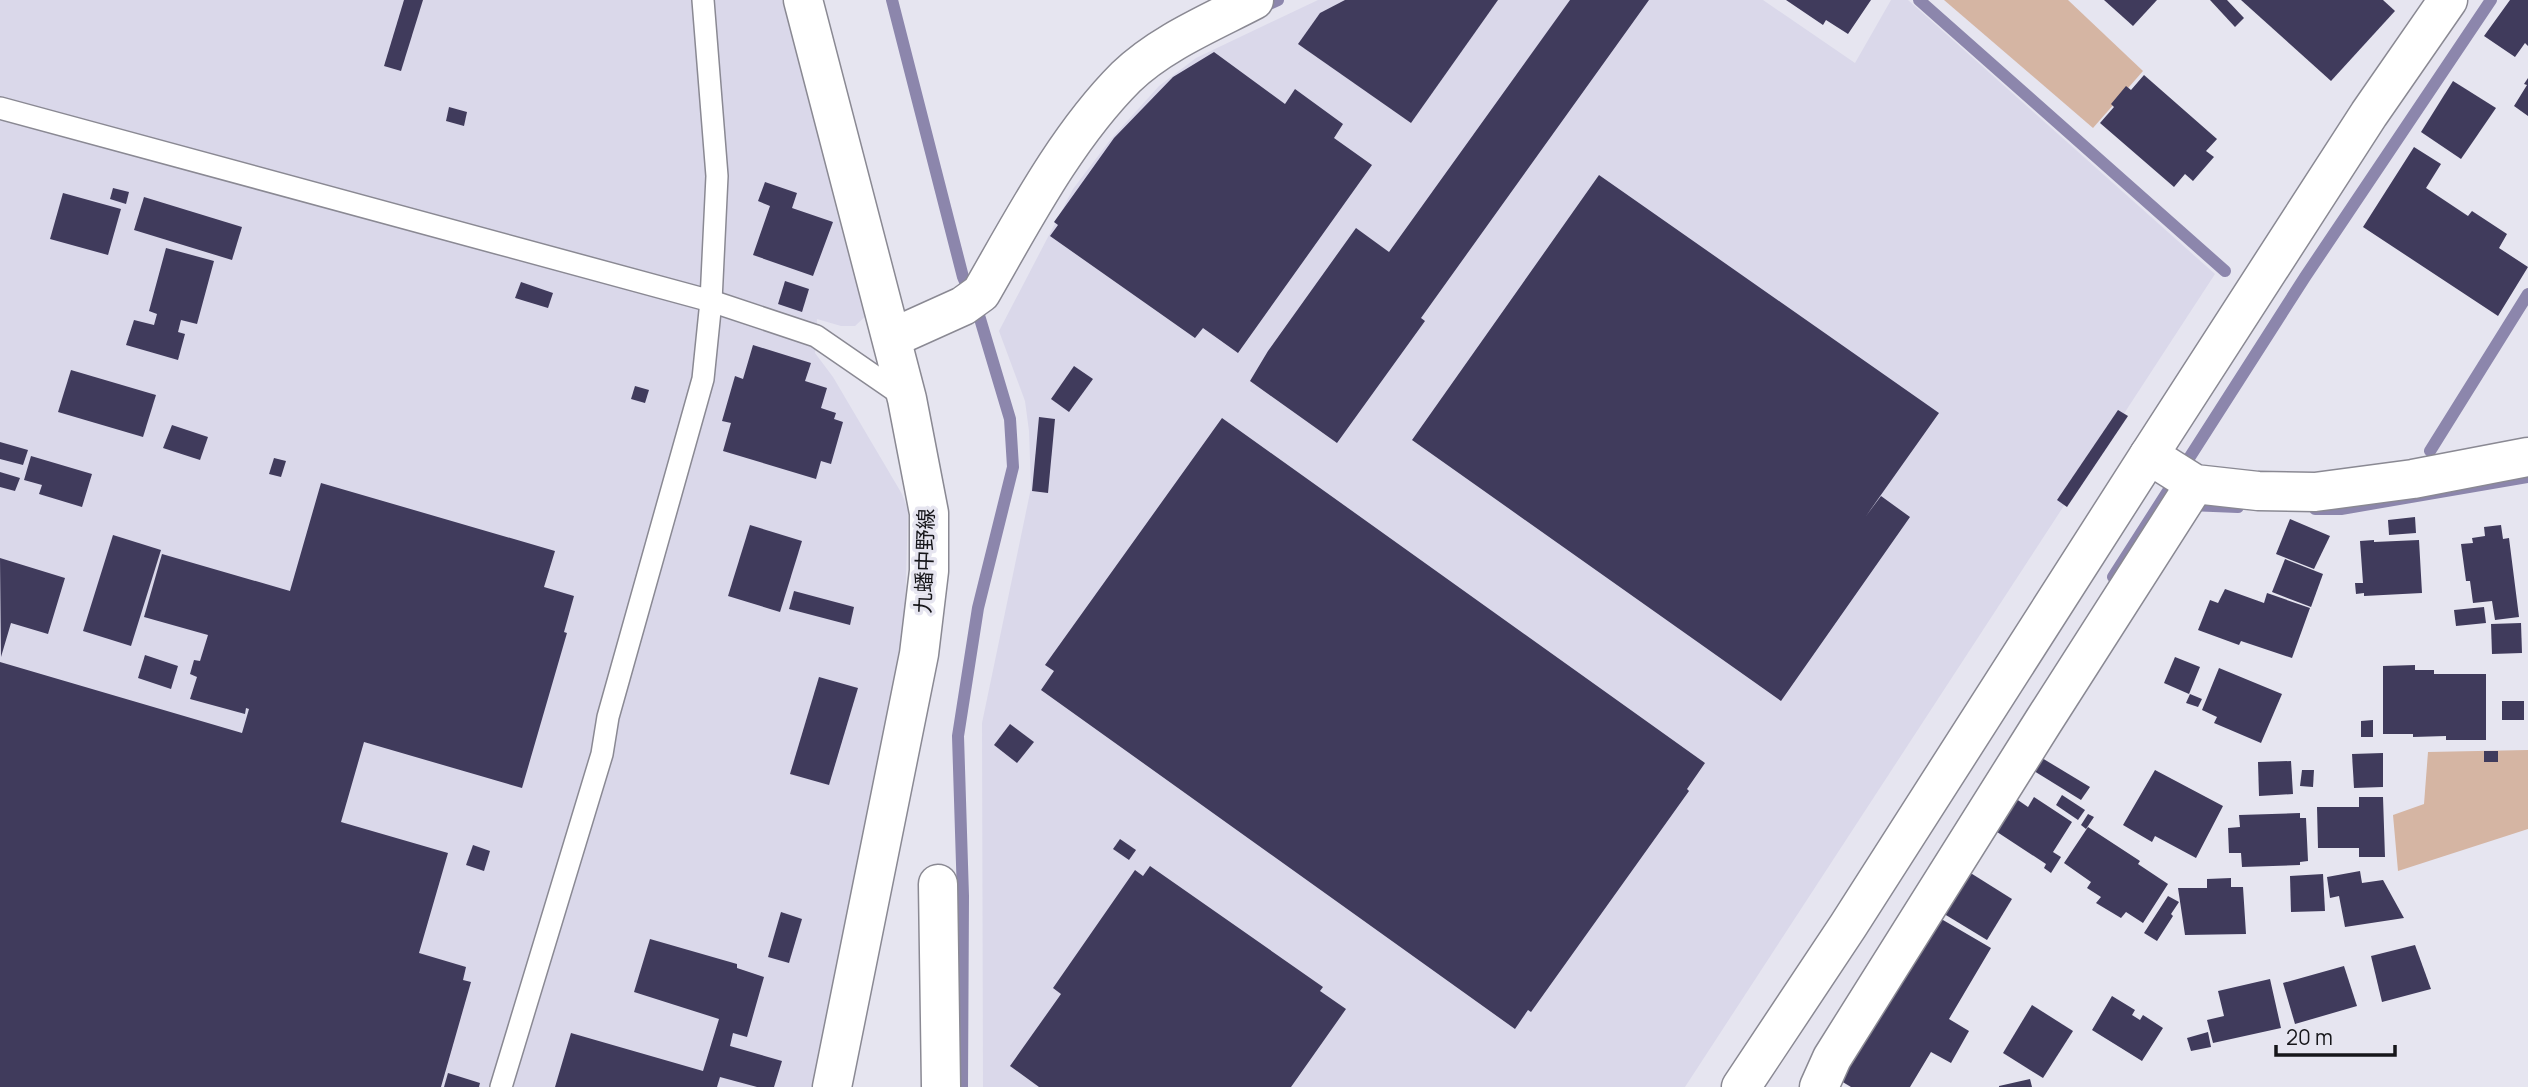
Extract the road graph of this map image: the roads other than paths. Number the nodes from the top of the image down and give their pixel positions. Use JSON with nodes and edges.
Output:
{"nodes":[{"id":1,"x":703,"y":0,"type":"edge"},
{"id":2,"x":803,"y":0,"type":"edge"},
{"id":3,"x":1254,"y":0,"type":"edge"},
{"id":4,"x":2448,"y":0,"type":"edge"},
{"id":5,"x":0,"y":108,"type":"edge"},
{"id":6,"x":711,"y":301,"type":"junction"},
{"id":7,"x":892,"y":338,"type":"junction"},
{"id":8,"x":907,"y":399,"type":"junction"},
{"id":9,"x":2528,"y":457,"type":"edge"},
{"id":10,"x":2178,"y":482,"type":"junction"},
{"id":11,"x":938,"y":884,"type":"dead end"},
{"id":12,"x":501,"y":1087,"type":"edge"},
{"id":13,"x":832,"y":1087,"type":"edge"},
{"id":14,"x":941,"y":1087,"type":"edge"},
{"id":15,"x":1741,"y":1087,"type":"edge"},
{"id":16,"x":1819,"y":1087,"type":"edge"}],
"edges":[{"from":1,"to":6,"type":"lane"},
{"from":2,"to":7,"type":"street","name":"九蟠中野線"},
{"from":3,"to":7,"type":"street"},
{"from":4,"to":10,"type":"street"},
{"from":5,"to":6,"type":"lane"},
{"from":6,"to":8,"type":"lane"},
{"from":6,"to":12,"type":"lane"},
{"from":7,"to":8,"type":"street","name":"九蟠中野線"},
{"from":8,"to":13,"type":"street","name":"九蟠中野線"},
{"from":9,"to":10,"type":"street"},
{"from":10,"to":15,"type":"street"},
{"from":10,"to":16,"type":"street"},
{"from":11,"to":14,"type":"street"}]}
